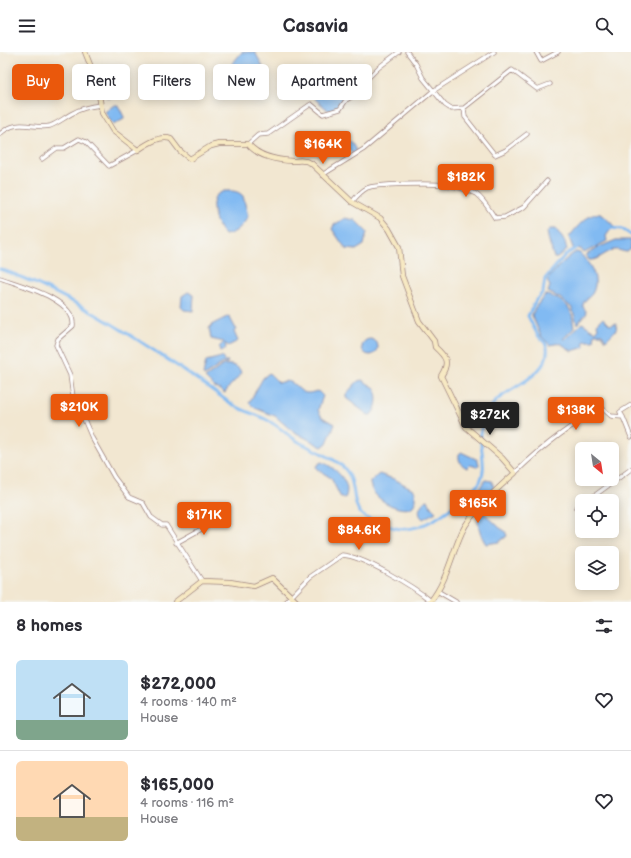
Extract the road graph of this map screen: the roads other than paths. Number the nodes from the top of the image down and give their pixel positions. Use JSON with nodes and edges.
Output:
{"nodes":[{"id":1,"x":85,"y":52,"type":"edge"},
{"id":2,"x":399,"y":52,"type":"edge"},
{"id":3,"x":407,"y":52,"type":"edge"},
{"id":4,"x":494,"y":52,"type":"edge"},
{"id":5,"x":536,"y":52,"type":"edge"},
{"id":6,"x":558,"y":52,"type":"edge"},
{"id":7,"x":550,"y":84,"type":"dead end"},
{"id":8,"x":433,"y":91,"type":"junction"},
{"id":9,"x":101,"y":105,"type":"junction"},
{"id":10,"x":464,"y":108,"type":"junction"},
{"id":11,"x":0,"y":134,"type":"edge"},
{"id":12,"x":527,"y":134,"type":"dead end"},
{"id":13,"x":248,"y":144,"type":"junction"},
{"id":14,"x":138,"y":150,"type":"junction"},
{"id":15,"x":42,"y":159,"type":"dead end"},
{"id":16,"x":322,"y":175,"type":"junction"},
{"id":17,"x":547,"y":181,"type":"dead end"},
{"id":18,"x":352,"y":202,"type":"junction"},
{"id":19,"x":0,"y":278,"type":"edge"},
{"id":20,"x":631,"y":405,"type":"edge"},
{"id":21,"x":623,"y":417,"type":"junction"},
{"id":22,"x":631,"y":437,"type":"edge"},
{"id":23,"x":631,"y":469,"type":"edge"},
{"id":24,"x":515,"y":473,"type":"junction"},
{"id":25,"x":597,"y":494,"type":"edge"},
{"id":26,"x":225,"y":516,"type":"dead end"},
{"id":27,"x":176,"y":543,"type":"junction"},
{"id":28,"x":202,"y":582,"type":"junction"},
{"id":29,"x":439,"y":592,"type":"junction"},
{"id":30,"x":292,"y":597,"type":"junction"},
{"id":31,"x":175,"y":602,"type":"edge"},
{"id":32,"x":286,"y":602,"type":"edge"},
{"id":33,"x":297,"y":602,"type":"edge"},
{"id":34,"x":431,"y":602,"type":"edge"},
{"id":35,"x":456,"y":602,"type":"edge"}],
"edges":[{"from":1,"to":9,"type":"street"},
{"from":2,"to":13,"type":"street"},
{"from":3,"to":8,"type":"street"},
{"from":4,"to":8,"type":"street"},
{"from":5,"to":6,"type":"street"},
{"from":7,"to":10,"type":"street"},
{"from":8,"to":10,"type":"street"},
{"from":8,"to":16,"type":"street"},
{"from":9,"to":11,"type":"street"},
{"from":9,"to":14,"type":"street"},
{"from":10,"to":12,"type":"street"},
{"from":13,"to":14,"type":"street"},
{"from":13,"to":16,"type":"street"},
{"from":14,"to":15,"type":"street"},
{"from":16,"to":18,"type":"street"},
{"from":17,"to":18,"type":"street"},
{"from":18,"to":24,"type":"street"},
{"from":19,"to":27,"type":"street"},
{"from":20,"to":21,"type":"street"},
{"from":21,"to":22,"type":"street"},
{"from":21,"to":24,"type":"street"},
{"from":23,"to":25,"type":"street"},
{"from":24,"to":29,"type":"street"},
{"from":26,"to":27,"type":"street"},
{"from":27,"to":28,"type":"street"},
{"from":28,"to":30,"type":"street"},
{"from":28,"to":31,"type":"street"},
{"from":29,"to":34,"type":"street"},
{"from":29,"to":35,"type":"street"},
{"from":30,"to":32,"type":"street"},
{"from":30,"to":33,"type":"street"},
{"from":30,"to":34,"type":"street"}]}
